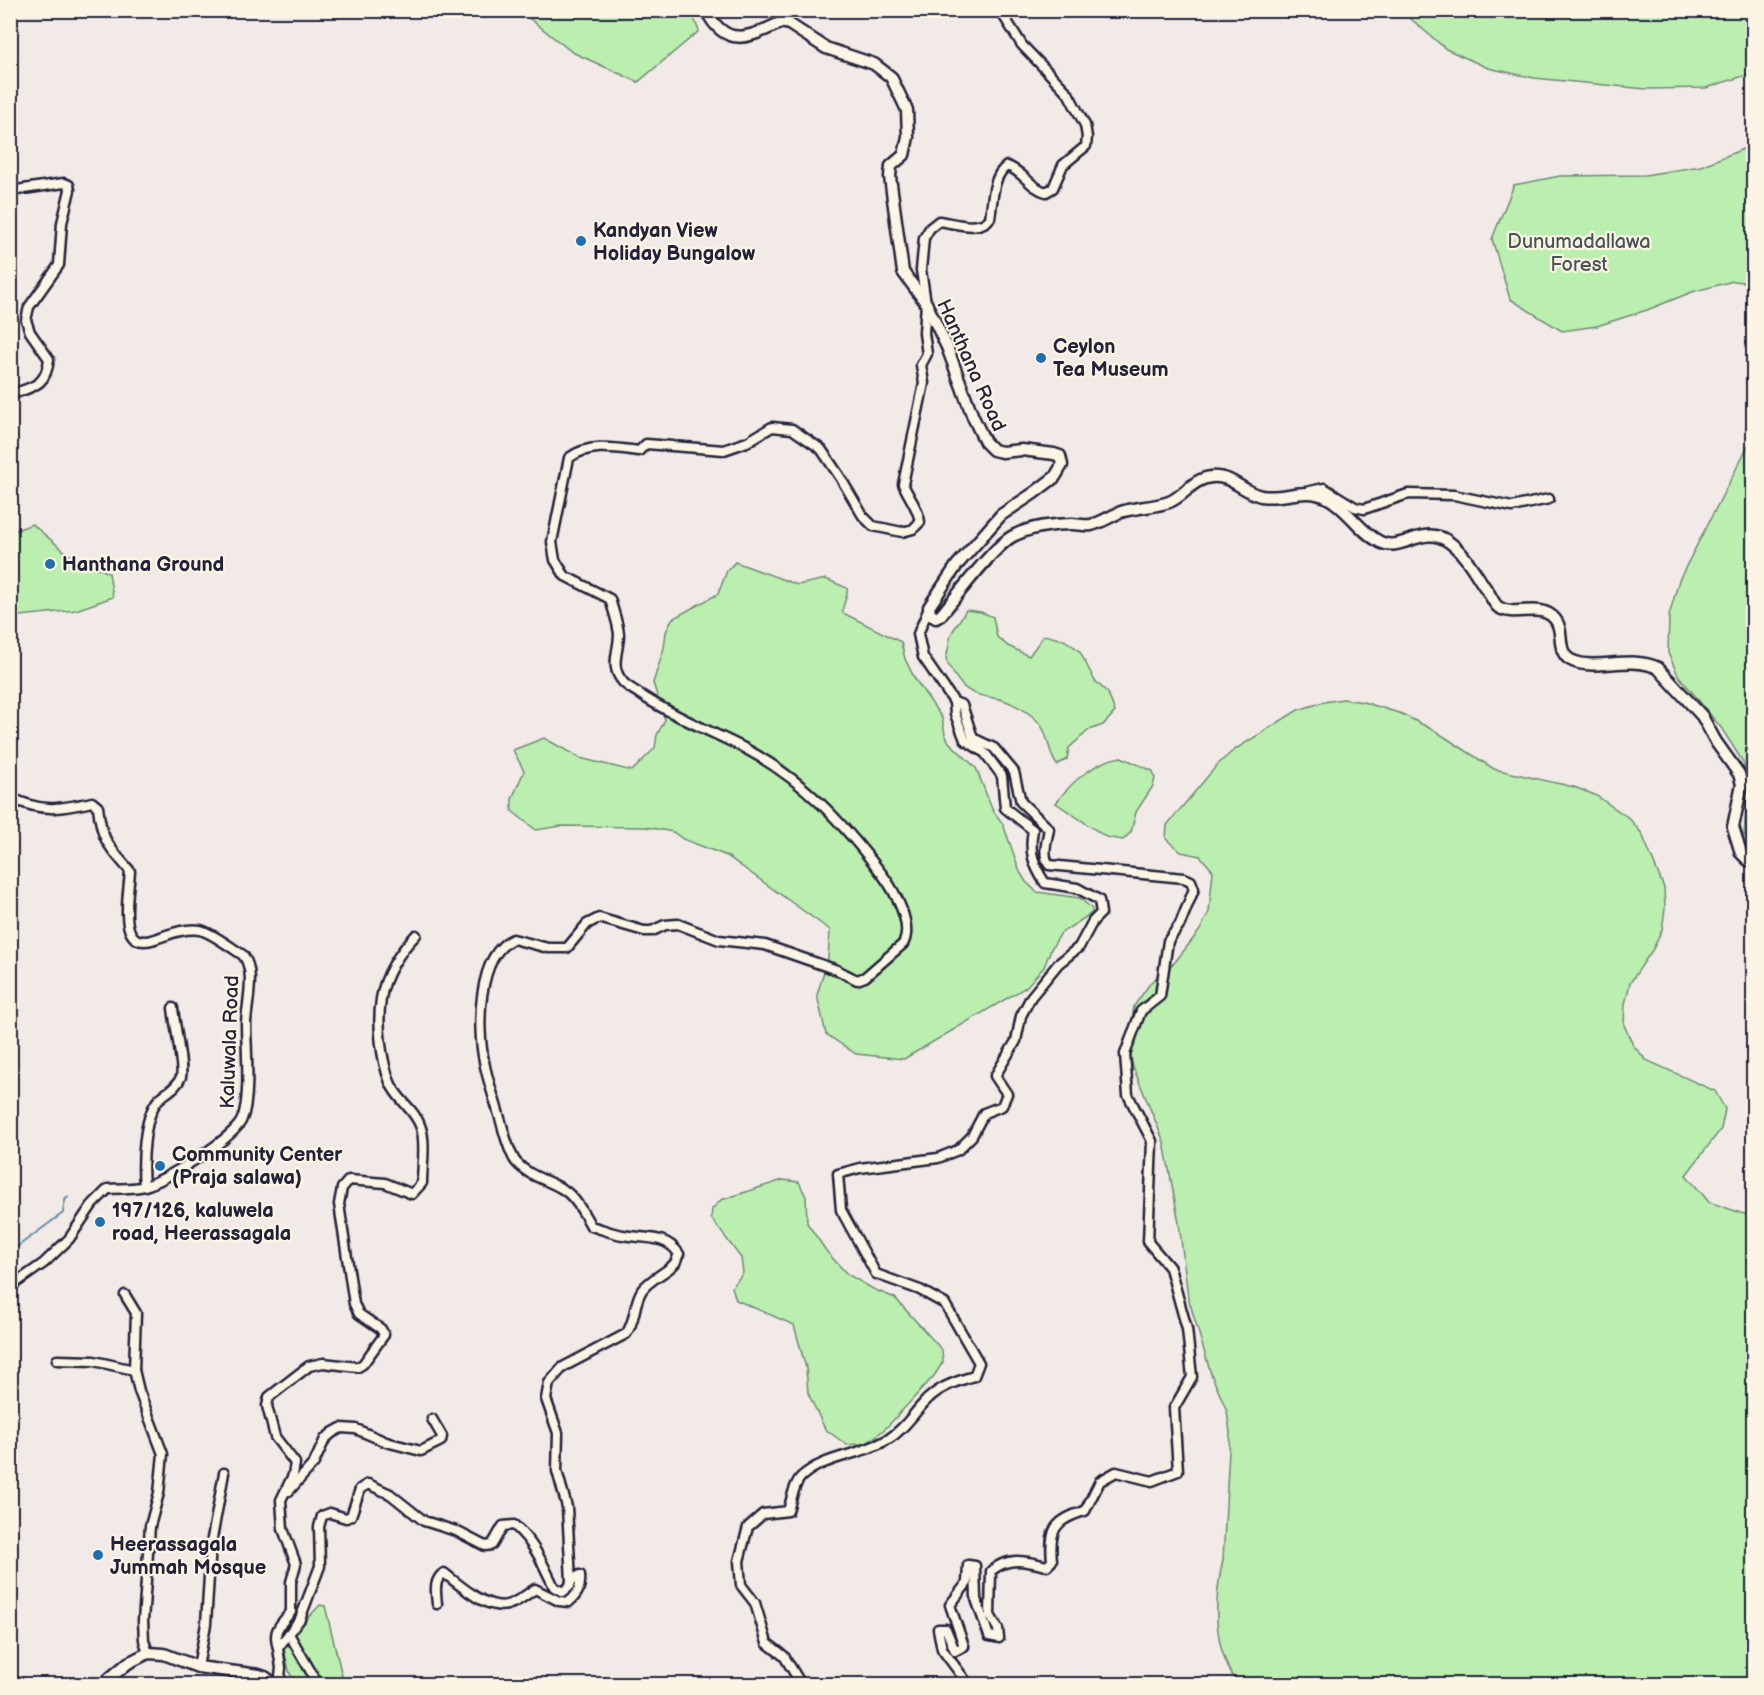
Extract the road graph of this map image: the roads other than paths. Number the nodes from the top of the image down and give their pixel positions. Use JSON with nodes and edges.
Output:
{"nodes":[{"id":1,"x":706,"y":10,"type":"edge"},
{"id":2,"x":1000,"y":10,"type":"edge"},
{"id":3,"x":10,"y":191,"type":"edge"},
{"id":4,"x":926,"y":303,"type":"junction"},
{"id":5,"x":10,"y":395,"type":"edge"},
{"id":6,"x":1306,"y":492,"type":"junction"},
{"id":7,"x":1549,"y":499,"type":"dead end"},
{"id":8,"x":929,"y":608,"type":"junction"},
{"id":9,"x":954,"y":702,"type":"junction"},
{"id":10,"x":10,"y":797,"type":"edge"},
{"id":11,"x":1754,"y":862,"type":"edge"},
{"id":12,"x":416,"y":935,"type":"dead end"},
{"id":13,"x":173,"y":1008,"type":"dead end"},
{"id":14,"x":144,"y":1186,"type":"junction"},
{"id":15,"x":10,"y":1287,"type":"edge"},
{"id":16,"x":125,"y":1295,"type":"dead end"},
{"id":17,"x":57,"y":1360,"type":"dead end"},
{"id":18,"x":134,"y":1370,"type":"junction"},
{"id":19,"x":432,"y":1419,"type":"dead end"},
{"id":20,"x":224,"y":1473,"type":"dead end"},
{"id":21,"x":281,"y":1500,"type":"junction"},
{"id":22,"x":571,"y":1581,"type":"junction"},
{"id":23,"x":437,"y":1604,"type":"dead end"},
{"id":24,"x":289,"y":1634,"type":"junction"},
{"id":25,"x":278,"y":1648,"type":"junction"},
{"id":26,"x":148,"y":1653,"type":"junction"},
{"id":27,"x":198,"y":1667,"type":"junction"},
{"id":28,"x":103,"y":1684,"type":"edge"},
{"id":29,"x":274,"y":1684,"type":"edge"},
{"id":30,"x":279,"y":1684,"type":"edge"},
{"id":31,"x":318,"y":1684,"type":"edge"},
{"id":32,"x":801,"y":1684,"type":"edge"},
{"id":33,"x":968,"y":1684,"type":"edge"}],
"edges":[{"from":1,"to":4,"type":"street","name":"Hanthana Road"},
{"from":2,"to":4,"type":"street"},
{"from":3,"to":5,"type":"street"},
{"from":4,"to":8,"type":"street","name":"Hanthana Road"},
{"from":4,"to":22,"type":"street"},
{"from":6,"to":7,"type":"street"},
{"from":6,"to":8,"type":"street"},
{"from":6,"to":11,"type":"street"},
{"from":8,"to":9,"type":"street"},
{"from":9,"to":32,"type":"street"},
{"from":9,"to":33,"type":"street"},
{"from":10,"to":14,"type":"street","name":"Kaluwala Road"},
{"from":12,"to":21,"type":"street"},
{"from":13,"to":14,"type":"street"},
{"from":14,"to":15,"type":"street","name":"Kaluwala Road"},
{"from":16,"to":18,"type":"street"},
{"from":17,"to":18,"type":"street"},
{"from":18,"to":26,"type":"street"},
{"from":19,"to":21,"type":"street"},
{"from":20,"to":27,"type":"street"},
{"from":21,"to":25,"type":"street"},
{"from":22,"to":23,"type":"street"},
{"from":22,"to":24,"type":"street"},
{"from":24,"to":25,"type":"street"},
{"from":24,"to":31,"type":"street"},
{"from":25,"to":30,"type":"street"},
{"from":26,"to":27,"type":"street"},
{"from":26,"to":28,"type":"street"},
{"from":27,"to":29,"type":"street"}]}
